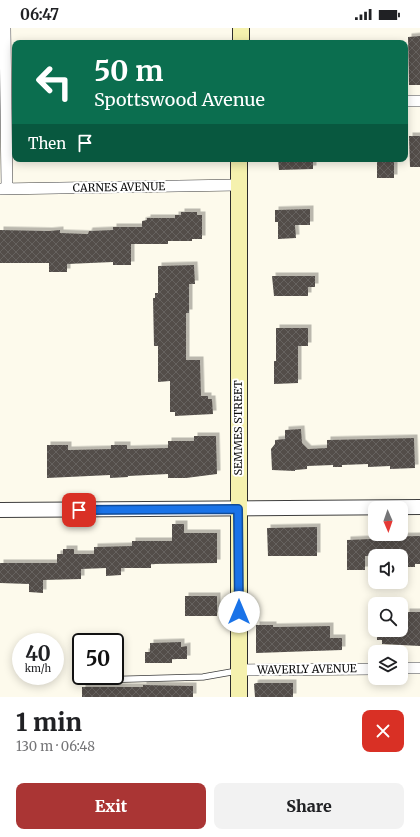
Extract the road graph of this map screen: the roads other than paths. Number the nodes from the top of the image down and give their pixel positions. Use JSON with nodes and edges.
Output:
{"nodes":[{"id":1,"x":5,"y":28,"type":"edge"},
{"id":2,"x":241,"y":28,"type":"edge"},
{"id":3,"x":241,"y":40,"type":"edge"},
{"id":4,"x":408,"y":101,"type":"edge"},
{"id":5,"x":420,"y":101,"type":"edge"},
{"id":6,"x":239,"y":162,"type":"edge"},
{"id":7,"x":238,"y":185,"type":"junction"},
{"id":8,"x":4,"y":189,"type":"edge"},
{"id":9,"x":420,"y":507,"type":"edge"},
{"id":10,"x":238,"y":509,"type":"junction"},
{"id":11,"x":0,"y":510,"type":"edge"},
{"id":12,"x":408,"y":668,"type":"edge"},
{"id":13,"x":420,"y":668,"type":"edge"},
{"id":14,"x":368,"y":669,"type":"edge"},
{"id":15,"x":239,"y":670,"type":"junction"},
{"id":16,"x":124,"y":679,"type":"edge"},
{"id":17,"x":239,"y":697,"type":"edge"}],
"edges":[{"from":1,"to":8,"type":"street"},
{"from":2,"to":3,"type":"main road"},
{"from":4,"to":5,"type":"street"},
{"from":6,"to":7,"type":"main road","name":"SEMMES STREET"},
{"from":7,"to":8,"type":"street","name":"CARNES AVENUE"},
{"from":7,"to":10,"type":"main road","name":"SEMMES STREET"},
{"from":9,"to":10,"type":"street"},
{"from":10,"to":11,"type":"street"},
{"from":10,"to":15,"type":"main road","name":"SEMMES STREET"},
{"from":12,"to":13,"type":"street"},
{"from":14,"to":15,"type":"street","name":"WAVERLY AVENUE"},
{"from":15,"to":16,"type":"lane"},
{"from":15,"to":17,"type":"main road","name":"SEMMES STREET"}]}
